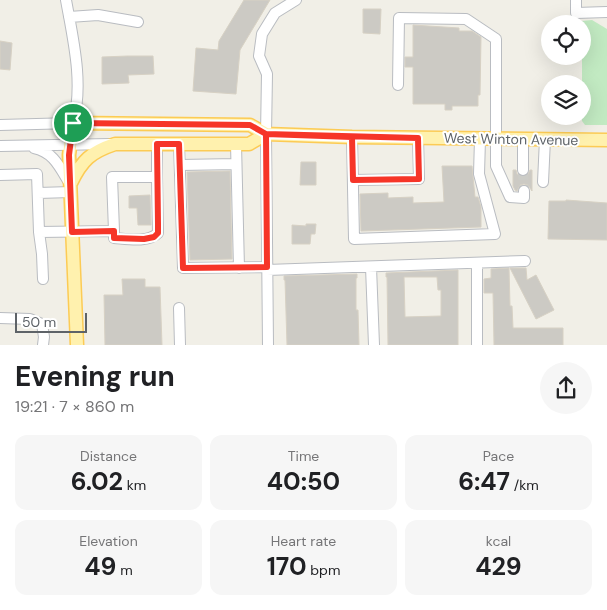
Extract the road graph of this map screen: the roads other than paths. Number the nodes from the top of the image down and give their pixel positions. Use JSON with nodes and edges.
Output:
{"nodes":[{"id":1,"x":66,"y":0,"type":"edge"},
{"id":2,"x":296,"y":0,"type":"edge"},
{"id":3,"x":576,"y":0,"type":"edge"},
{"id":4,"x":607,"y":12,"type":"edge"},
{"id":5,"x":69,"y":17,"type":"junction"},
{"id":6,"x":138,"y":22,"type":"dead end"},
{"id":7,"x":398,"y":85,"type":"dead end"},
{"id":8,"x":73,"y":123,"type":"junction"},
{"id":9,"x":0,"y":125,"type":"edge"},
{"id":10,"x":266,"y":134,"type":"junction"},
{"id":11,"x":352,"y":137,"type":"junction"},
{"id":12,"x":418,"y":138,"type":"junction"},
{"id":13,"x":480,"y":139,"type":"junction"},
{"id":14,"x":495,"y":139,"type":"junction"},
{"id":15,"x":523,"y":139,"type":"junction"},
{"id":16,"x":545,"y":139,"type":"junction"},
{"id":17,"x":607,"y":140,"type":"edge"},
{"id":18,"x":70,"y":144,"type":"junction"},
{"id":19,"x":115,"y":144,"type":"junction"},
{"id":20,"x":157,"y":144,"type":"junction"},
{"id":21,"x":179,"y":144,"type":"junction"},
{"id":22,"x":236,"y":144,"type":"junction"},
{"id":23,"x":16,"y":145,"type":"junction"},
{"id":24,"x":0,"y":146,"type":"edge"},
{"id":25,"x":236,"y":164,"type":"junction"},
{"id":26,"x":180,"y":165,"type":"junction"},
{"id":27,"x":523,"y":170,"type":"tunnel mouth"},
{"id":28,"x":0,"y":174,"type":"edge"},
{"id":29,"x":157,"y":177,"type":"junction"},
{"id":30,"x":353,"y":180,"type":"junction"},
{"id":31,"x":543,"y":182,"type":"dead end"},
{"id":32,"x":71,"y":188,"type":"junction"},
{"id":33,"x":524,"y":191,"type":"dead end"},
{"id":34,"x":38,"y":193,"type":"junction"},
{"id":35,"x":114,"y":231,"type":"junction"},
{"id":36,"x":38,"y":232,"type":"junction"},
{"id":37,"x":72,"y":232,"type":"junction"},
{"id":38,"x":525,"y":262,"type":"dead end"},
{"id":39,"x":477,"y":263,"type":"junction"},
{"id":40,"x":371,"y":267,"type":"junction"},
{"id":41,"x":239,"y":268,"type":"junction"},
{"id":42,"x":267,"y":269,"type":"junction"},
{"id":43,"x":43,"y":279,"type":"dead end"},
{"id":44,"x":179,"y":308,"type":"dead end"},
{"id":45,"x":0,"y":318,"type":"edge"},
{"id":46,"x":43,"y":345,"type":"edge"},
{"id":47,"x":77,"y":345,"type":"edge"},
{"id":48,"x":180,"y":345,"type":"edge"},
{"id":49,"x":268,"y":345,"type":"edge"},
{"id":50,"x":374,"y":345,"type":"edge"},
{"id":51,"x":477,"y":345,"type":"edge"}],
"edges":[{"from":1,"to":5,"type":"street"},
{"from":2,"to":10,"type":"street"},
{"from":3,"to":4,"type":"street"},
{"from":5,"to":6,"type":"street"},
{"from":5,"to":8,"type":"street"},
{"from":7,"to":14,"type":"street"},
{"from":8,"to":9,"type":"street","name":"West Winton Avenue"},
{"from":8,"to":10,"type":"main road","name":"West Winton Avenue"},
{"from":8,"to":18,"type":"main road"},
{"from":10,"to":11,"type":"main road","name":"West Winton Avenue"},
{"from":10,"to":22,"type":"main road","name":"West Winton Avenue"},
{"from":10,"to":42,"type":"street"},
{"from":11,"to":12,"type":"main road","name":"West Winton Avenue"},
{"from":11,"to":30,"type":"street"},
{"from":12,"to":13,"type":"main road","name":"West Winton Avenue"},
{"from":12,"to":30,"type":"street"},
{"from":13,"to":14,"type":"main road","name":"West Winton Avenue"},
{"from":13,"to":30,"type":"street"},
{"from":14,"to":15,"type":"main road","name":"West Winton Avenue"},
{"from":14,"to":33,"type":"street"},
{"from":15,"to":16,"type":"main road","name":"West Winton Avenue"},
{"from":15,"to":27,"type":"street"},
{"from":16,"to":17,"type":"main road","name":"West Winton Avenue"},
{"from":16,"to":31,"type":"street"},
{"from":18,"to":19,"type":"street","name":"West Winton Avenue"},
{"from":18,"to":23,"type":"street","name":"West Winton Avenue"},
{"from":18,"to":32,"type":"main road"},
{"from":19,"to":20,"type":"main road","name":"West Winton Avenue"},
{"from":19,"to":32,"type":"main road"},
{"from":20,"to":21,"type":"main road","name":"West Winton Avenue"},
{"from":20,"to":29,"type":"street"},
{"from":21,"to":22,"type":"main road","name":"West Winton Avenue"},
{"from":21,"to":26,"type":"street"},
{"from":22,"to":25,"type":"street"},
{"from":23,"to":24,"type":"street","name":"West Winton Avenue"},
{"from":23,"to":32,"type":"street"},
{"from":25,"to":26,"type":"street"},
{"from":25,"to":41,"type":"street"},
{"from":26,"to":41,"type":"street"},
{"from":28,"to":34,"type":"street"},
{"from":29,"to":35,"type":"street"},
{"from":29,"to":35,"type":"street"},
{"from":32,"to":34,"type":"street"},
{"from":32,"to":37,"type":"main road"},
{"from":34,"to":36,"type":"street"},
{"from":35,"to":37,"type":"street"},
{"from":36,"to":37,"type":"street"},
{"from":36,"to":43,"type":"street"},
{"from":37,"to":47,"type":"main road"},
{"from":38,"to":39,"type":"street"},
{"from":39,"to":40,"type":"street"},
{"from":39,"to":51,"type":"street"},
{"from":40,"to":42,"type":"street"},
{"from":40,"to":50,"type":"street"},
{"from":41,"to":42,"type":"street"},
{"from":42,"to":49,"type":"street"},
{"from":44,"to":48,"type":"street"},
{"from":45,"to":46,"type":"street"}]}
